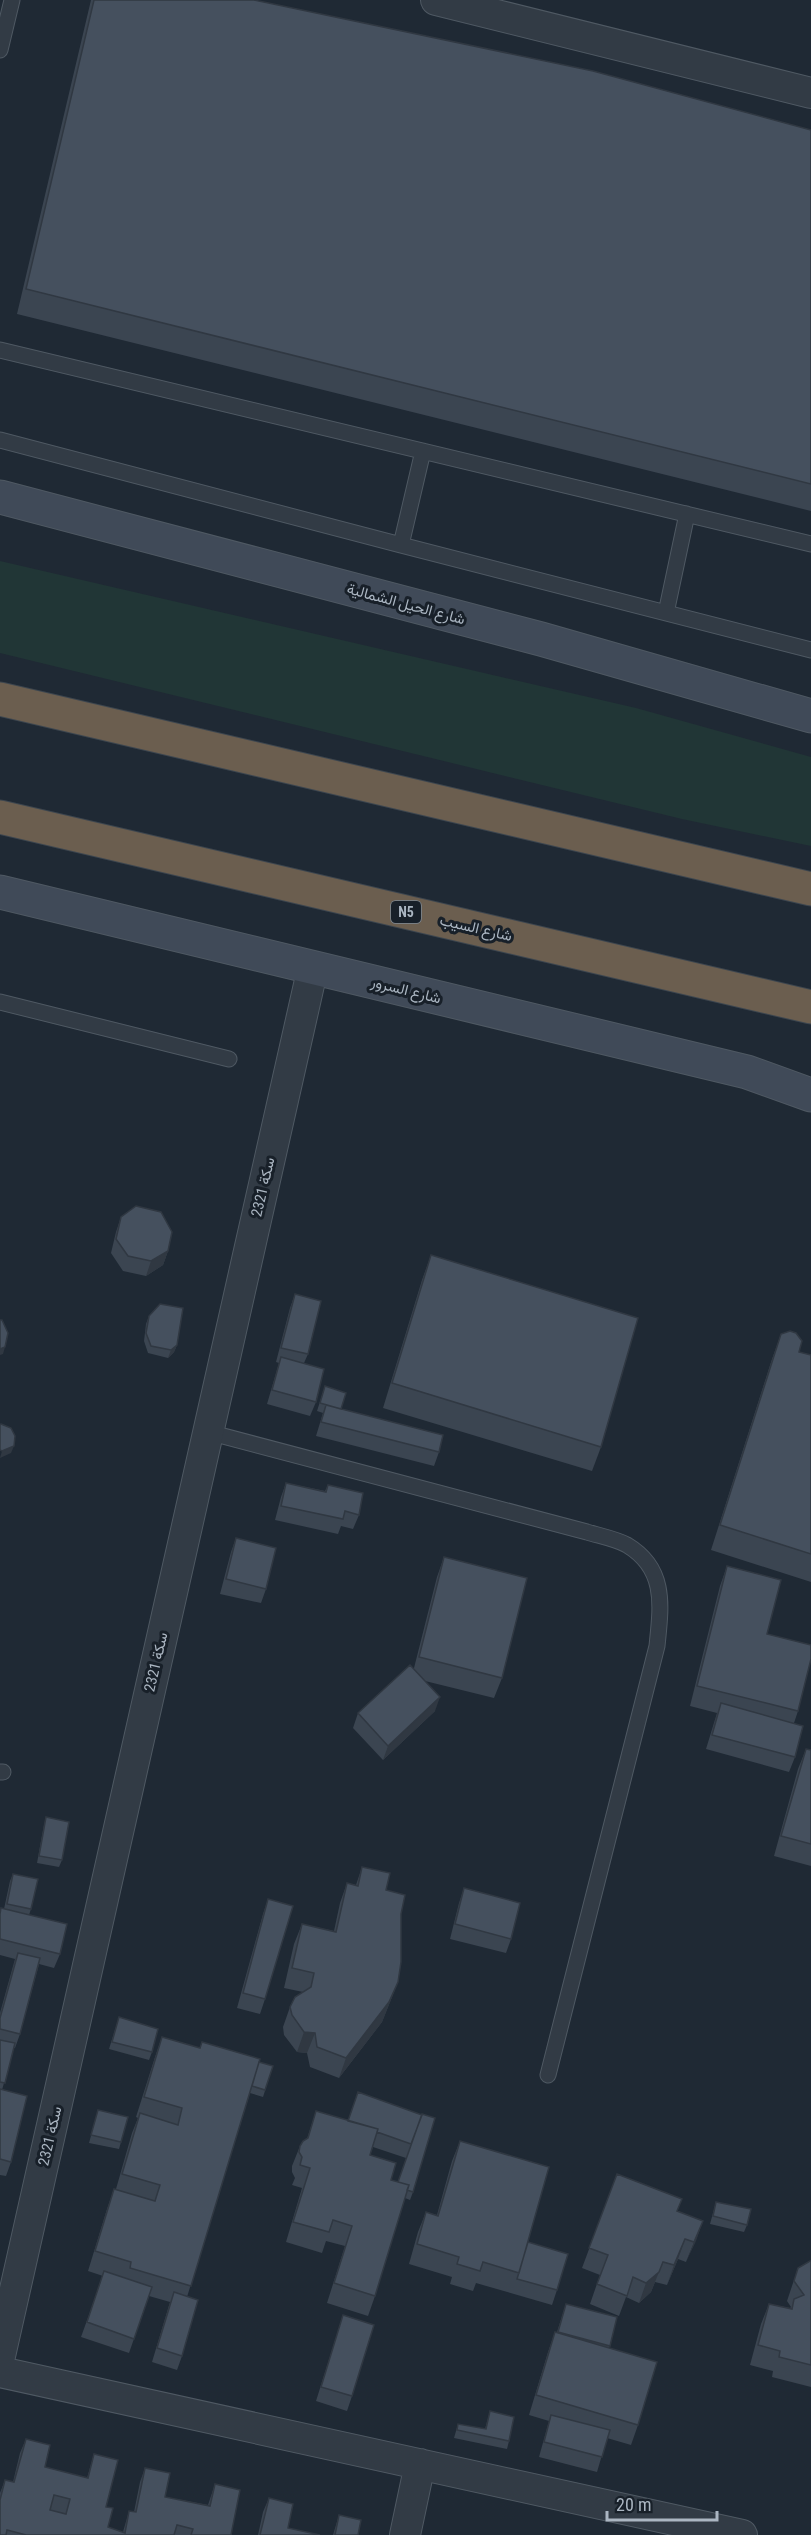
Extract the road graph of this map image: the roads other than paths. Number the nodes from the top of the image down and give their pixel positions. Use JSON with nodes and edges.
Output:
{"nodes":[{"id":1,"x":12,"y":0,"type":"edge"},
{"id":2,"x":436,"y":0,"type":"edge"},
{"id":3,"x":531,"y":12,"type":"edge"},
{"id":4,"x":0,"y":50,"type":"edge"},
{"id":5,"x":811,"y":93,"type":"edge"},
{"id":6,"x":0,"y":350,"type":"edge"},
{"id":7,"x":0,"y":440,"type":"edge"},
{"id":8,"x":423,"y":451,"type":"junction"},
{"id":9,"x":0,"y":497,"type":"edge"},
{"id":10,"x":687,"y":514,"type":"junction"},
{"id":11,"x":811,"y":544,"type":"edge"},
{"id":12,"x":401,"y":545,"type":"junction"},
{"id":13,"x":666,"y":613,"type":"junction"},
{"id":14,"x":811,"y":650,"type":"edge"},
{"id":15,"x":0,"y":699,"type":"edge"},
{"id":16,"x":811,"y":716,"type":"edge"},
{"id":17,"x":0,"y":817,"type":"edge"},
{"id":18,"x":811,"y":889,"type":"edge"},
{"id":19,"x":0,"y":892,"type":"edge"},
{"id":20,"x":313,"y":967,"type":"junction"},
{"id":21,"x":0,"y":1002,"type":"edge"},
{"id":22,"x":811,"y":1007,"type":"edge"},
{"id":23,"x":229,"y":1059,"type":"dead end"},
{"id":24,"x":811,"y":1095,"type":"edge"},
{"id":25,"x":208,"y":1432,"type":"junction"},
{"id":26,"x":548,"y":2075,"type":"dead end"},
{"id":27,"x":0,"y":2356,"type":"edge"},
{"id":28,"x":0,"y":2372,"type":"edge"},
{"id":29,"x":420,"y":2464,"type":"junction"},
{"id":30,"x":405,"y":2535,"type":"edge"},
{"id":31,"x":742,"y":2535,"type":"edge"}],
"edges":[{"from":1,"to":4,"type":"lane"},
{"from":2,"to":3,"type":"street"},
{"from":3,"to":5,"type":"street"},
{"from":6,"to":8,"type":"lane"},
{"from":7,"to":12,"type":"lane"},
{"from":8,"to":10,"type":"lane"},
{"from":8,"to":12,"type":"lane"},
{"from":9,"to":16,"type":"street","name":"شارع الحيل الشمالية"},
{"from":10,"to":11,"type":"lane"},
{"from":10,"to":13,"type":"lane"},
{"from":12,"to":13,"type":"lane"},
{"from":13,"to":14,"type":"lane"},
{"from":15,"to":18,"type":"highway"},
{"from":17,"to":22,"type":"highway","name":"شارع السيب","number":"N5"},
{"from":19,"to":20,"type":"street","name":"شارع السرور"},
{"from":20,"to":24,"type":"street","name":"شارع السرور"},
{"from":20,"to":25,"type":"street","name":"سكة 2321"},
{"from":21,"to":23,"type":"lane"},
{"from":25,"to":26,"type":"lane"},
{"from":25,"to":27,"type":"street","name":"سكة 2321"},
{"from":28,"to":29,"type":"street"},
{"from":29,"to":30,"type":"street"},
{"from":29,"to":31,"type":"street"}]}
